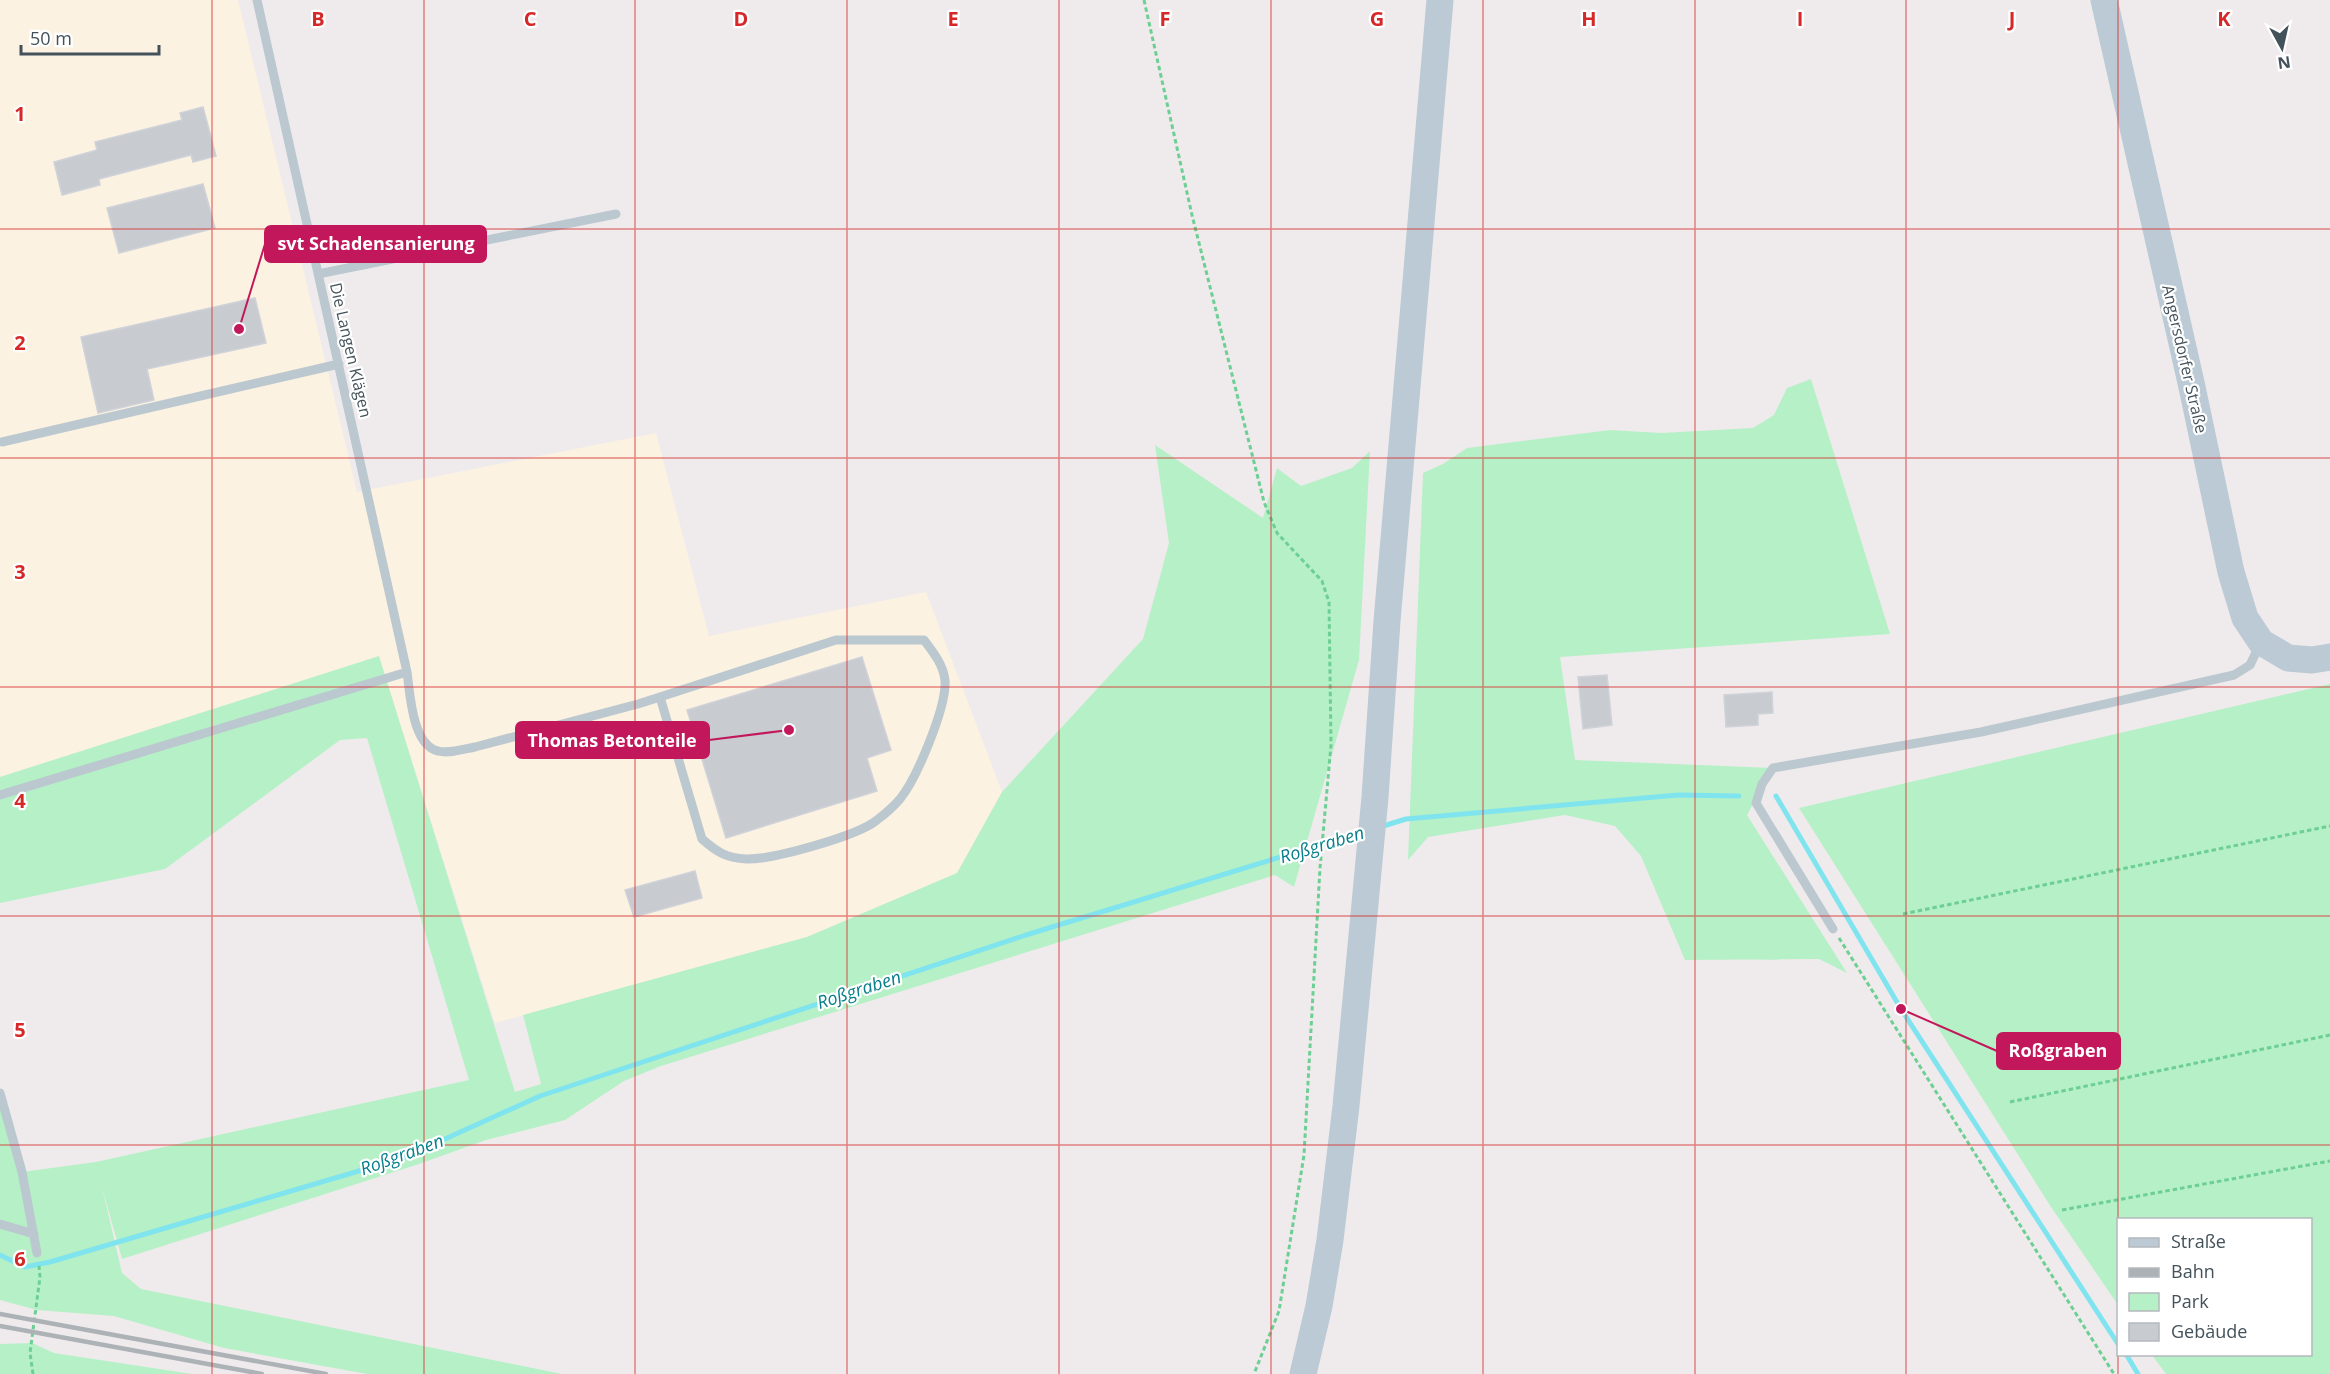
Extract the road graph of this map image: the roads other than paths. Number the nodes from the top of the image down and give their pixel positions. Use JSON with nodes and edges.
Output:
{"nodes":[{"id":1,"x":257,"y":0,"type":"edge"},
{"id":2,"x":1440,"y":0,"type":"edge"},
{"id":3,"x":2104,"y":0,"type":"edge"},
{"id":4,"x":616,"y":214,"type":"dead end"},
{"id":5,"x":318,"y":274,"type":"junction"},
{"id":6,"x":339,"y":364,"type":"junction"},
{"id":7,"x":2,"y":442,"type":"dead end"},
{"id":8,"x":2261,"y":642,"type":"junction"},
{"id":9,"x":2330,"y":657,"type":"edge"},
{"id":10,"x":408,"y":672,"type":"junction"},
{"id":11,"x":660,"y":697,"type":"junction"},
{"id":12,"x":0,"y":795,"type":"edge"},
{"id":13,"x":1833,"y":929,"type":"road end"},
{"id":14,"x":0,"y":1093,"type":"edge"},
{"id":15,"x":0,"y":1224,"type":"edge"},
{"id":16,"x":34,"y":1234,"type":"junction"},
{"id":17,"x":37,"y":1253,"type":"dead end"},
{"id":18,"x":1303,"y":1374,"type":"edge"}],
"edges":[{"from":1,"to":5,"type":"lane","name":"Die Langen Klägen"},
{"from":2,"to":18,"type":"main road"},
{"from":3,"to":8,"type":"main road","name":"Angersdorfer Straße"},
{"from":4,"to":5,"type":"lane"},
{"from":5,"to":6,"type":"lane","name":"Die Langen Klägen"},
{"from":6,"to":7,"type":"lane"},
{"from":6,"to":10,"type":"lane","name":"Die Langen Klägen"},
{"from":8,"to":9,"type":"main road","name":"Angersdorfer Straße"},
{"from":8,"to":13,"type":"lane"},
{"from":10,"to":11,"type":"lane","name":"Die Langen Klägen"},
{"from":10,"to":12,"type":"lane"},
{"from":11,"to":11,"type":"lane"},
{"from":14,"to":16,"type":"lane"},
{"from":15,"to":16,"type":"lane"},
{"from":16,"to":17,"type":"lane"}]}
